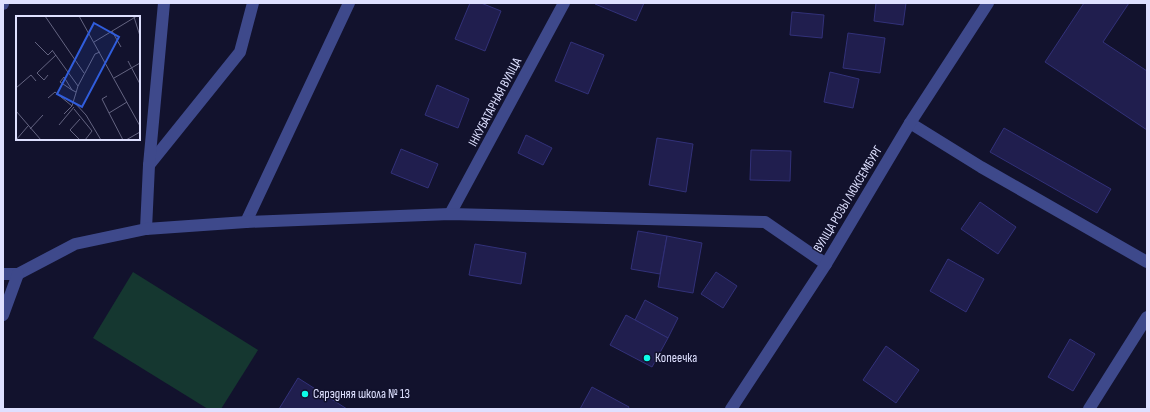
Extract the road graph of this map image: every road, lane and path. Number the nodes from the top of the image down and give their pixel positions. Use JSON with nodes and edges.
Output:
{"nodes":[{"id":1,"x":164,"y":3,"type":"edge"},
{"id":2,"x":253,"y":3,"type":"edge"},
{"id":3,"x":349,"y":3,"type":"edge"},
{"id":4,"x":564,"y":3,"type":"edge"},
{"id":5,"x":988,"y":3,"type":"edge"},
{"id":6,"x":910,"y":123,"type":"junction"},
{"id":7,"x":149,"y":165,"type":"junction"},
{"id":8,"x":450,"y":214,"type":"junction"},
{"id":9,"x":246,"y":222,"type":"junction"},
{"id":10,"x":146,"y":230,"type":"junction"},
{"id":11,"x":1147,"y":262,"type":"edge"},
{"id":12,"x":826,"y":264,"type":"junction"},
{"id":13,"x":3,"y":274,"type":"edge"},
{"id":14,"x":18,"y":274,"type":"junction"},
{"id":15,"x":3,"y":283,"type":"edge"},
{"id":16,"x":3,"y":315,"type":"edge"},
{"id":17,"x":1147,"y":317,"type":"edge"},
{"id":18,"x":731,"y":409,"type":"edge"},
{"id":19,"x":1089,"y":409,"type":"edge"}],
"edges":[{"from":1,"to":7,"type":"street"},
{"from":2,"to":7,"type":"street"},
{"from":3,"to":9,"type":"street"},
{"from":4,"to":8,"type":"street","name":"ІНКУБАТАРНАЯ ВУЛІЦА"},
{"from":5,"to":6,"type":"street","name":"ВУЛІЦА РОЗЫ ЛЮКСЕМБУРГ"},
{"from":6,"to":11,"type":"street"},
{"from":6,"to":12,"type":"street","name":"ВУЛІЦА РОЗЫ ЛЮКСЕМБУРГ"},
{"from":7,"to":10,"type":"street"},
{"from":8,"to":9,"type":"street"},
{"from":8,"to":12,"type":"street"},
{"from":9,"to":10,"type":"street"},
{"from":10,"to":14,"type":"street"},
{"from":12,"to":18,"type":"street","name":"ВУЛІЦА РОЗЫ ЛЮКСЕМБУРГ"},
{"from":13,"to":14,"type":"street"},
{"from":14,"to":15,"type":"street"},
{"from":14,"to":16,"type":"street"},
{"from":17,"to":19,"type":"street"}]}
